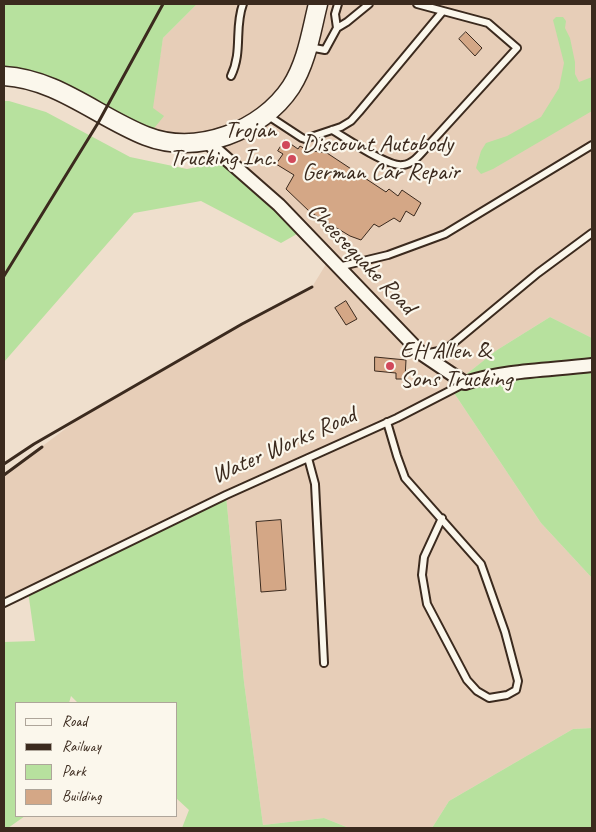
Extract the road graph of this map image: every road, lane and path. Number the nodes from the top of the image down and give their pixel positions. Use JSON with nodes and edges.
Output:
{"nodes":[{"id":1,"x":243,"y":4,"type":"edge"},
{"id":2,"x":318,"y":4,"type":"edge"},
{"id":3,"x":338,"y":4,"type":"edge"},
{"id":4,"x":369,"y":4,"type":"edge"},
{"id":5,"x":417,"y":4,"type":"edge"},
{"id":6,"x":443,"y":11,"type":"junction"},
{"id":7,"x":337,"y":28,"type":"junction"},
{"id":8,"x":308,"y":47,"type":"junction"},
{"id":9,"x":4,"y":76,"type":"edge"},
{"id":10,"x":231,"y":76,"type":"dead end"},
{"id":11,"x":266,"y":114,"type":"junction"},
{"id":12,"x":332,"y":130,"type":"junction"},
{"id":13,"x":206,"y":141,"type":"junction"},
{"id":14,"x":592,"y":145,"type":"edge"},
{"id":15,"x":592,"y":233,"type":"edge"},
{"id":16,"x":338,"y":267,"type":"junction"},
{"id":17,"x":422,"y":354,"type":"junction"},
{"id":18,"x":592,"y":366,"type":"edge"},
{"id":19,"x":465,"y":383,"type":"junction"},
{"id":20,"x":387,"y":422,"type":"junction"},
{"id":21,"x":308,"y":458,"type":"junction"},
{"id":22,"x":442,"y":518,"type":"junction"},
{"id":23,"x":4,"y":603,"type":"edge"},
{"id":24,"x":324,"y":663,"type":"dead end"}],
"edges":[{"from":1,"to":10,"type":"lane"},
{"from":2,"to":8,"type":"main road"},
{"from":3,"to":7,"type":"lane"},
{"from":4,"to":7,"type":"lane"},
{"from":5,"to":6,"type":"lane"},
{"from":6,"to":12,"type":"lane"},
{"from":6,"to":12,"type":"lane"},
{"from":7,"to":8,"type":"lane"},
{"from":8,"to":11,"type":"main road"},
{"from":9,"to":13,"type":"main road"},
{"from":11,"to":12,"type":"lane"},
{"from":11,"to":13,"type":"main road"},
{"from":13,"to":16,"type":"street","name":"Cheesequake Road"},
{"from":14,"to":16,"type":"lane"},
{"from":15,"to":17,"type":"lane"},
{"from":16,"to":17,"type":"street","name":"Cheesequake Road"},
{"from":17,"to":19,"type":"street","name":"Cheesequake Road"},
{"from":18,"to":19,"type":"street","name":"Water Works Road"},
{"from":19,"to":20,"type":"lane","name":"Water Works Road"},
{"from":20,"to":21,"type":"lane","name":"Water Works Road"},
{"from":20,"to":22,"type":"lane"},
{"from":21,"to":23,"type":"lane","name":"Water Works Road"},
{"from":21,"to":24,"type":"lane"},
{"from":22,"to":22,"type":"lane"}]}
